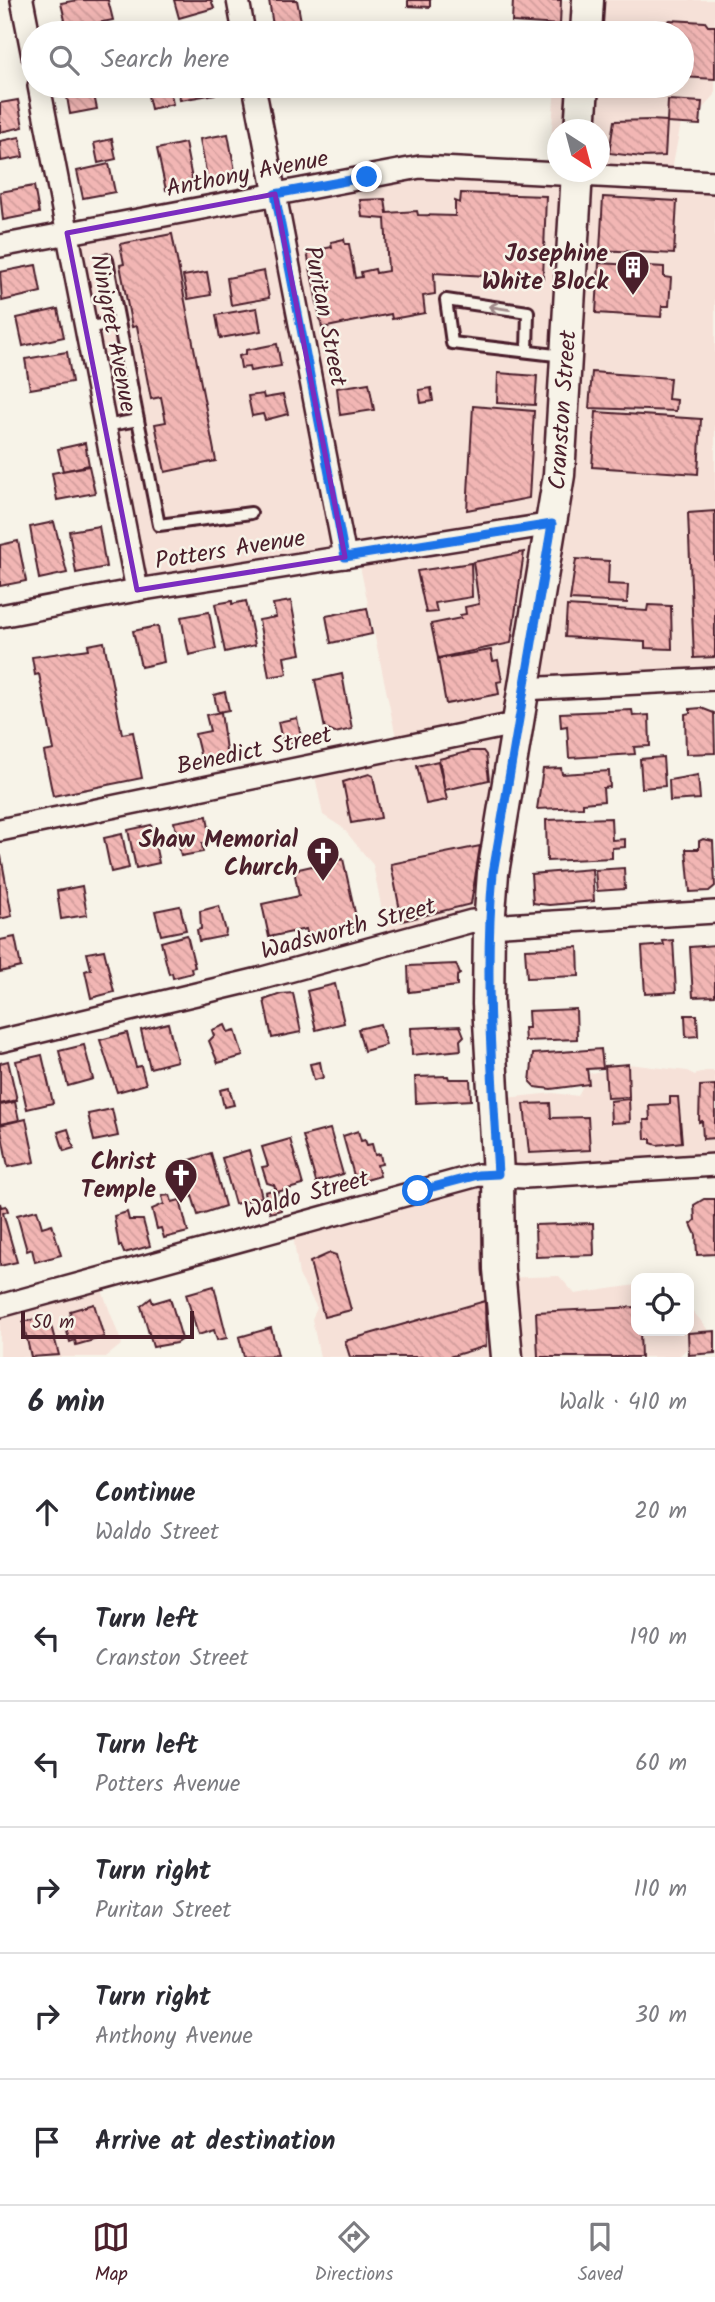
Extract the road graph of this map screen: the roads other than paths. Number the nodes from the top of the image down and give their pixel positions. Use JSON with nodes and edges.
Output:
{"nodes":[{"id":1,"x":22,"y":0,"type":"edge"},
{"id":2,"x":237,"y":0,"type":"edge"},
{"id":3,"x":588,"y":0,"type":"edge"},
{"id":4,"x":26,"y":21,"type":"edge"},
{"id":5,"x":241,"y":21,"type":"edge"},
{"id":6,"x":587,"y":21,"type":"edge"},
{"id":7,"x":41,"y":98,"type":"edge"},
{"id":8,"x":256,"y":98,"type":"edge"},
{"id":9,"x":582,"y":98,"type":"edge"},
{"id":10,"x":581,"y":119,"type":"edge"},
{"id":11,"x":547,"y":172,"type":"edge"},
{"id":12,"x":610,"y":175,"type":"edge"},
{"id":13,"x":576,"y":182,"type":"edge"},
{"id":14,"x":715,"y":182,"type":"edge"},
{"id":15,"x":275,"y":194,"type":"junction"},
{"id":16,"x":67,"y":233,"type":"junction"},
{"id":17,"x":0,"y":246,"type":"edge"},
{"id":18,"x":107,"y":260,"type":"dead end"},
{"id":19,"x":117,"y":322,"type":"junction"},
{"id":20,"x":86,"y":328,"type":"junction"},
{"id":21,"x":527,"y":351,"type":"junction"},
{"id":22,"x":566,"y":356,"type":"junction"},
{"id":23,"x":138,"y":420,"type":"junction"},
{"id":24,"x":105,"y":426,"type":"junction"},
{"id":25,"x":251,"y":513,"type":"dead end"},
{"id":26,"x":552,"y":524,"type":"junction"},
{"id":27,"x":345,"y":557,"type":"junction"},
{"id":28,"x":137,"y":590,"type":"junction"},
{"id":29,"x":0,"y":616,"type":"edge"},
{"id":30,"x":715,"y":679,"type":"edge"},
{"id":31,"x":523,"y":689,"type":"junction"},
{"id":32,"x":519,"y":723,"type":"junction"},
{"id":33,"x":0,"y":830,"type":"edge"},
{"id":34,"x":715,"y":912,"type":"edge"},
{"id":35,"x":489,"y":926,"type":"junction"},
{"id":36,"x":0,"y":1041,"type":"edge"},
{"id":37,"x":715,"y":1165,"type":"edge"},
{"id":38,"x":498,"y":1174,"type":"junction"},
{"id":39,"x":0,"y":1306,"type":"edge"},
{"id":40,"x":507,"y":1357,"type":"edge"}],
"edges":[{"from":1,"to":4,"type":"street"},
{"from":2,"to":5,"type":"street"},
{"from":3,"to":6,"type":"main road"},
{"from":7,"to":16,"type":"street","name":"Ninigret Avenue"},
{"from":8,"to":15,"type":"street","name":"Puritan Street"},
{"from":9,"to":10,"type":"main road"},
{"from":11,"to":15,"type":"street","name":"Anthony Avenue"},
{"from":12,"to":14,"type":"street","name":"Anthony Avenue"},
{"from":13,"to":22,"type":"main road","name":"Cranston Street"},
{"from":15,"to":16,"type":"street","name":"Anthony Avenue"},
{"from":15,"to":27,"type":"street","name":"Puritan Street"},
{"from":16,"to":17,"type":"street","name":"Anthony Avenue"},
{"from":16,"to":20,"type":"street","name":"Ninigret Avenue"},
{"from":18,"to":19,"type":"lane"},
{"from":19,"to":20,"type":"lane"},
{"from":19,"to":23,"type":"lane"},
{"from":20,"to":24,"type":"street","name":"Ninigret Avenue"},
{"from":21,"to":21,"type":"lane","one_way":true},
{"from":21,"to":22,"type":"lane"},
{"from":22,"to":26,"type":"main road","name":"Cranston Street"},
{"from":23,"to":24,"type":"lane"},
{"from":23,"to":25,"type":"lane"},
{"from":24,"to":28,"type":"street","name":"Ninigret Avenue"},
{"from":26,"to":27,"type":"street","name":"Potters Avenue"},
{"from":26,"to":31,"type":"main road","name":"Cranston Street"},
{"from":27,"to":28,"type":"street","name":"Potters Avenue"},
{"from":28,"to":29,"type":"street","name":"Potters Avenue"},
{"from":30,"to":31,"type":"street"},
{"from":31,"to":32,"type":"main road","name":"Cranston Street"},
{"from":32,"to":33,"type":"street","name":"Benedict Street"},
{"from":32,"to":35,"type":"main road","name":"Cranston Street"},
{"from":34,"to":35,"type":"street","name":"Wadsworth Street"},
{"from":35,"to":36,"type":"street","name":"Wadsworth Street"},
{"from":35,"to":38,"type":"main road","name":"Cranston Street"},
{"from":37,"to":38,"type":"street","name":"Waldo Street"},
{"from":38,"to":39,"type":"street","name":"Waldo Street"},
{"from":38,"to":40,"type":"main road","name":"Cranston Street"}]}
